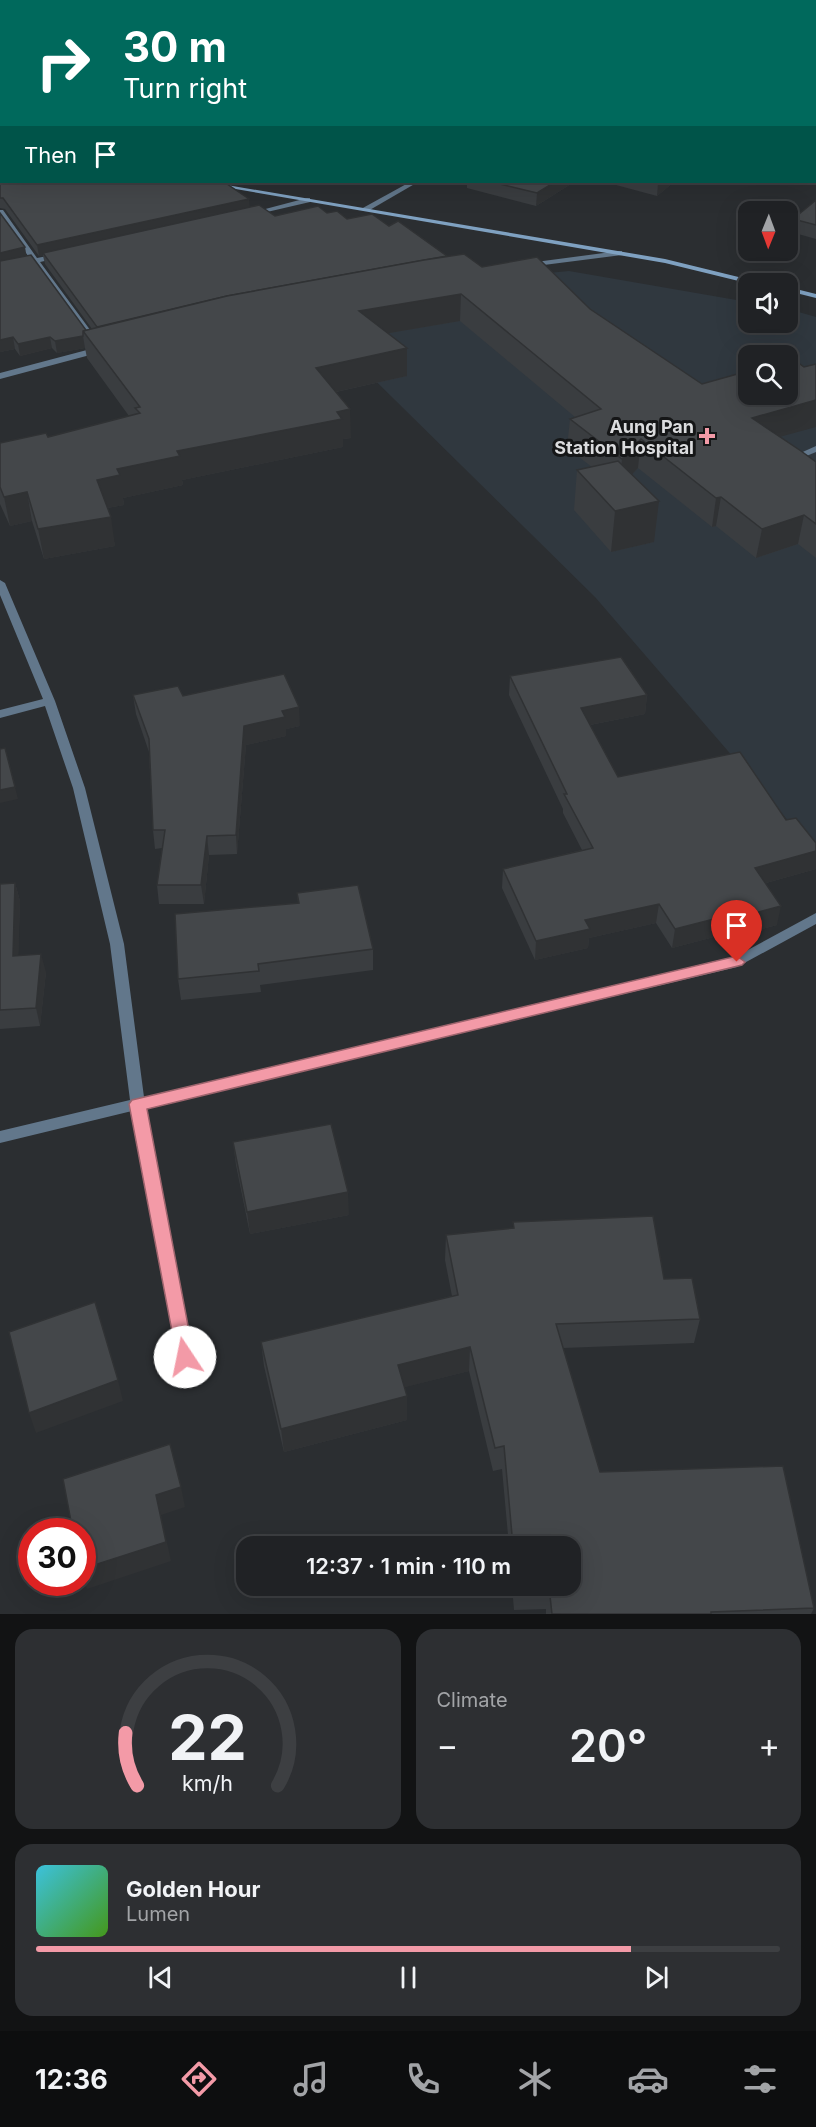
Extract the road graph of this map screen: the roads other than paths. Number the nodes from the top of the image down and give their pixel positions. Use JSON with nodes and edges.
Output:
{"nodes":[{"id":1,"x":205,"y":183,"type":"edge"},
{"id":2,"x":412,"y":183,"type":"edge"},
{"id":3,"x":307,"y":200,"type":"junction"},
{"id":4,"x":365,"y":209,"type":"junction"},
{"id":5,"x":0,"y":212,"type":"edge"},
{"id":6,"x":240,"y":216,"type":"edge"},
{"id":7,"x":68,"y":253,"type":"edge"},
{"id":8,"x":619,"y":253,"type":"junction"},
{"id":9,"x":37,"y":260,"type":"junction"},
{"id":10,"x":523,"y":266,"type":"edge"},
{"id":11,"x":0,"y":269,"type":"edge"},
{"id":12,"x":738,"y":279,"type":"edge"},
{"id":13,"x":798,"y":292,"type":"edge"},
{"id":14,"x":816,"y":296,"type":"edge"},
{"id":15,"x":112,"y":347,"type":"edge"},
{"id":16,"x":100,"y":350,"type":"junction"},
{"id":17,"x":0,"y":376,"type":"edge"},
{"id":18,"x":816,"y":449,"type":"edge"},
{"id":19,"x":791,"y":460,"type":"edge"},
{"id":20,"x":0,"y":583,"type":"edge"},
{"id":21,"x":49,"y":701,"type":"junction"},
{"id":22,"x":0,"y":714,"type":"edge"},
{"id":23,"x":816,"y":918,"type":"edge"},
{"id":24,"x":138,"y":1104,"type":"junction"},
{"id":25,"x":0,"y":1137,"type":"edge"},
{"id":26,"x":185,"y":1357,"type":"dead end"}],
"edges":[{"from":1,"to":3,"type":"main road"},
{"from":2,"to":4,"type":"street"},
{"from":3,"to":4,"type":"main road"},
{"from":3,"to":6,"type":"street"},
{"from":4,"to":8,"type":"main road"},
{"from":5,"to":9,"type":"street"},
{"from":7,"to":9,"type":"street"},
{"from":8,"to":10,"type":"street"},
{"from":8,"to":12,"type":"main road"},
{"from":9,"to":11,"type":"street"},
{"from":9,"to":16,"type":"street"},
{"from":13,"to":14,"type":"main road"},
{"from":15,"to":16,"type":"street"},
{"from":16,"to":17,"type":"street"},
{"from":18,"to":19,"type":"street"},
{"from":20,"to":21,"type":"street"},
{"from":21,"to":22,"type":"street"},
{"from":21,"to":24,"type":"street"},
{"from":23,"to":24,"type":"street"},
{"from":24,"to":25,"type":"street"},
{"from":24,"to":26,"type":"street"}]}
